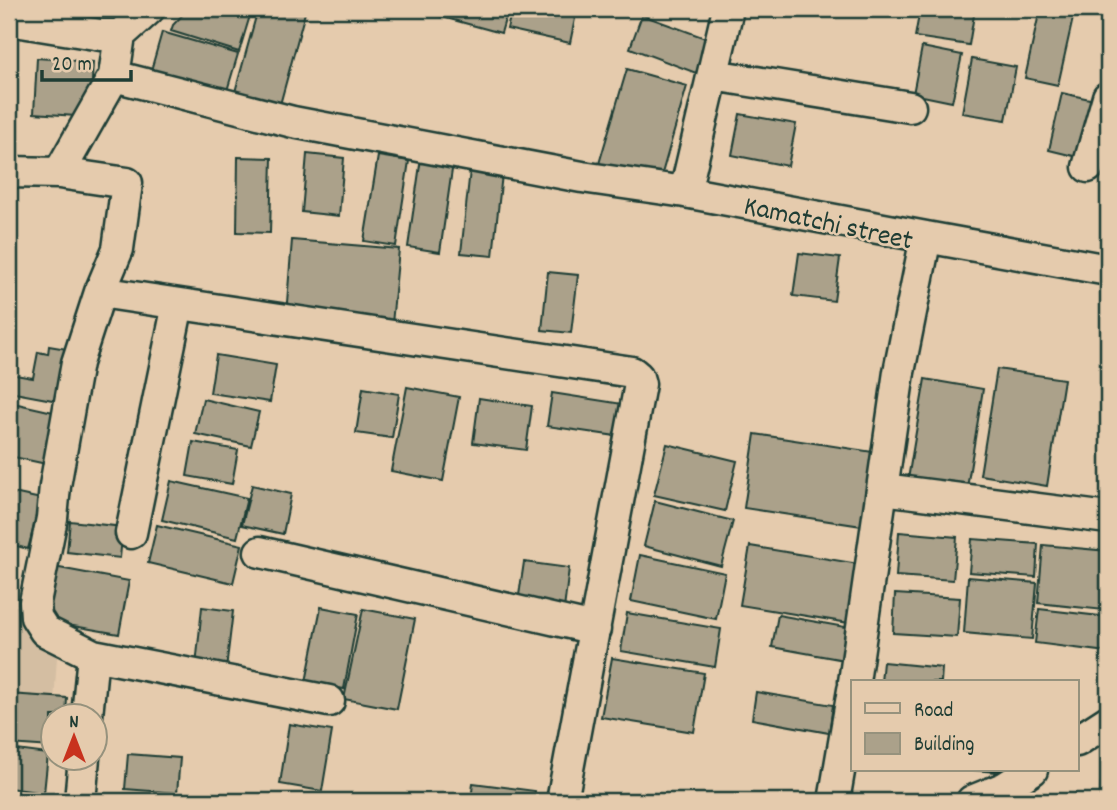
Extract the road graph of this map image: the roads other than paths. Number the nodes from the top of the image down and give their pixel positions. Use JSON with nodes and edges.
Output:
{"nodes":[{"id":1,"x":149,"y":9,"type":"edge"},
{"id":2,"x":728,"y":9,"type":"edge"},
{"id":3,"x":9,"y":20,"type":"edge"},
{"id":4,"x":120,"y":35,"type":"junction"},
{"id":5,"x":713,"y":75,"type":"junction"},
{"id":6,"x":114,"y":76,"type":"junction"},
{"id":7,"x":1108,"y":97,"type":"edge"},
{"id":8,"x":909,"y":107,"type":"dead end"},
{"id":9,"x":1088,"y":167,"type":"dead end"},
{"id":10,"x":9,"y":172,"type":"edge"},
{"id":11,"x":59,"y":173,"type":"junction"},
{"id":12,"x":685,"y":192,"type":"junction"},
{"id":13,"x":926,"y":237,"type":"junction"},
{"id":14,"x":1108,"y":270,"type":"edge"},
{"id":15,"x":100,"y":292,"type":"junction"},
{"id":16,"x":178,"y":304,"type":"junction"},
{"id":17,"x":883,"y":489,"type":"junction"},
{"id":18,"x":1108,"y":518,"type":"edge"},
{"id":19,"x":131,"y":533,"type":"dead end"},
{"id":20,"x":260,"y":552,"type":"dead end"},
{"id":21,"x":595,"y":629,"type":"junction"},
{"id":22,"x":93,"y":655,"type":"junction"},
{"id":23,"x":854,"y":680,"type":"edge"},
{"id":24,"x":329,"y":701,"type":"dead end"},
{"id":25,"x":89,"y":702,"type":"edge"},
{"id":26,"x":851,"y":702,"type":"edge"},
{"id":27,"x":1108,"y":721,"type":"edge"},
{"id":28,"x":1078,"y":740,"type":"edge"},
{"id":29,"x":82,"y":772,"type":"edge"},
{"id":30,"x":1030,"y":772,"type":"edge"},
{"id":31,"x":1003,"y":795,"type":"edge"},
{"id":32,"x":79,"y":801,"type":"edge"},
{"id":33,"x":562,"y":801,"type":"edge"},
{"id":34,"x":834,"y":801,"type":"edge"},
{"id":35,"x":972,"y":801,"type":"edge"}],
"edges":[{"from":1,"to":4,"type":"street"},
{"from":2,"to":5,"type":"street"},
{"from":3,"to":4,"type":"street"},
{"from":4,"to":6,"type":"street"},
{"from":5,"to":8,"type":"street"},
{"from":5,"to":12,"type":"street"},
{"from":6,"to":11,"type":"street"},
{"from":6,"to":12,"type":"street","name":"Kamatchi street"},
{"from":7,"to":9,"type":"street"},
{"from":10,"to":11,"type":"street"},
{"from":11,"to":15,"type":"street"},
{"from":12,"to":13,"type":"street","name":"Kamatchi street"},
{"from":13,"to":14,"type":"street"},
{"from":13,"to":17,"type":"street","name":"Kamatchi street"},
{"from":15,"to":16,"type":"street"},
{"from":15,"to":22,"type":"street"},
{"from":16,"to":19,"type":"street"},
{"from":16,"to":21,"type":"street"},
{"from":17,"to":18,"type":"street"},
{"from":17,"to":23,"type":"street","name":"Kamatchi street"},
{"from":20,"to":21,"type":"street"},
{"from":21,"to":33,"type":"street"},
{"from":22,"to":24,"type":"street"},
{"from":22,"to":25,"type":"street"},
{"from":26,"to":34,"type":"street"},
{"from":27,"to":28,"type":"street"},
{"from":29,"to":32,"type":"street"},
{"from":30,"to":31,"type":"street"},
{"from":31,"to":35,"type":"street"}]}
